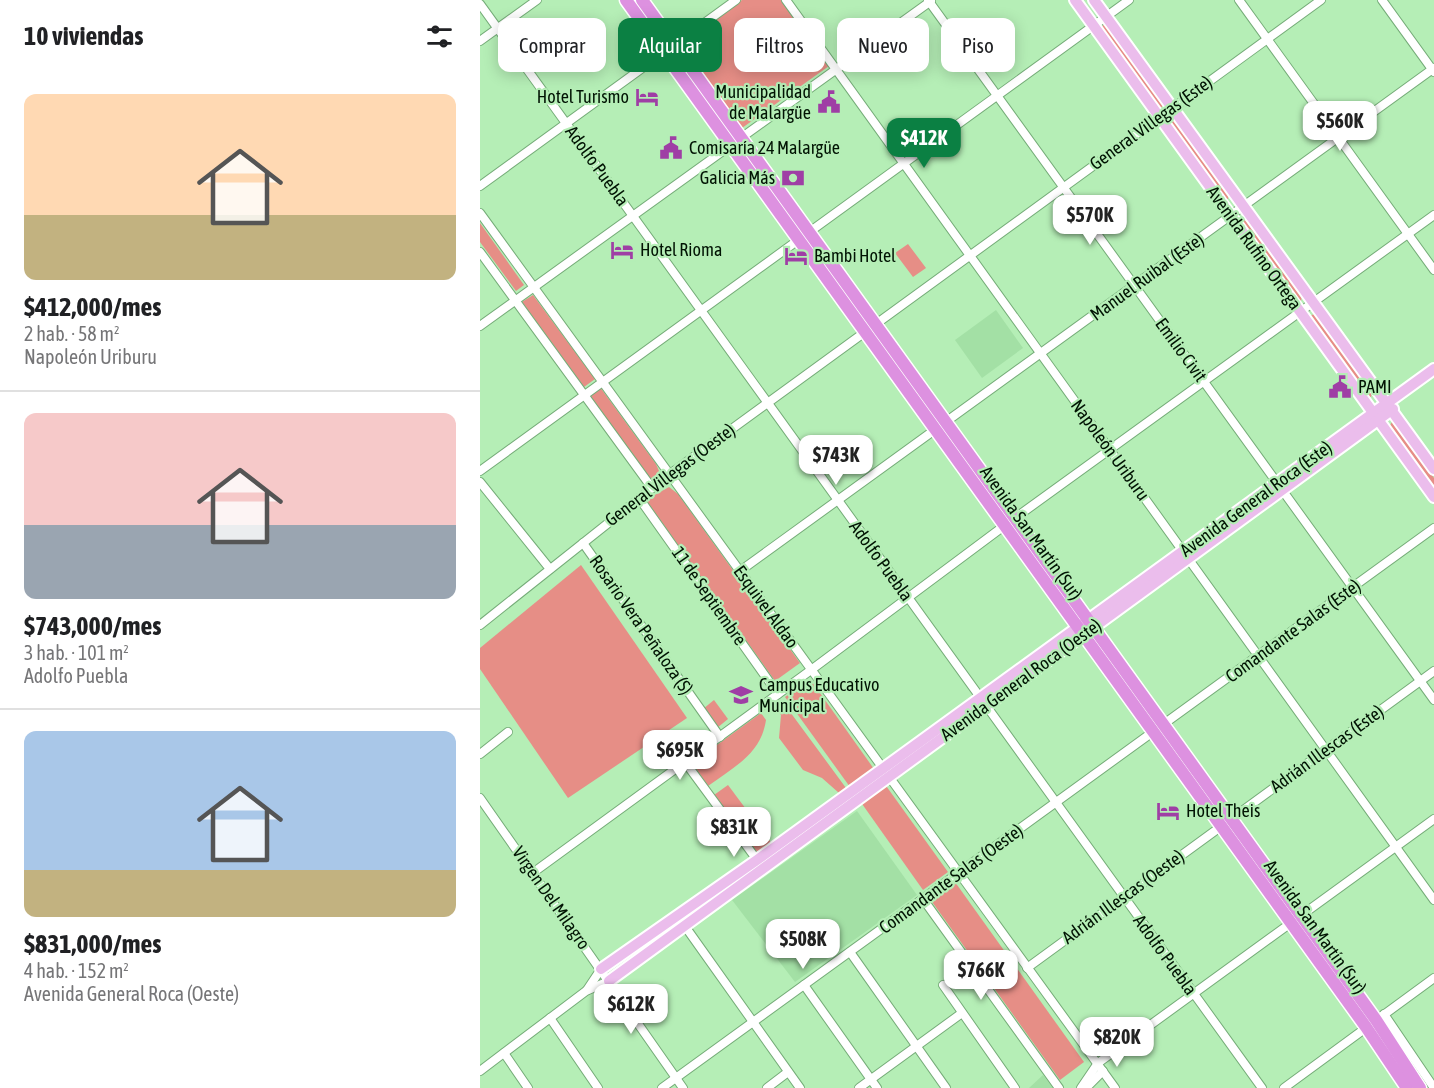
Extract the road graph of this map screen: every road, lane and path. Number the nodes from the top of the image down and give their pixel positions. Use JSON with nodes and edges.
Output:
{"nodes":[{"id":1,"x":537,"y":0,"type":"edge"},
{"id":2,"x":626,"y":0,"type":"edge"},
{"id":3,"x":642,"y":0,"type":"edge"},
{"id":4,"x":736,"y":0,"type":"edge"},
{"id":5,"x":786,"y":0,"type":"edge"},
{"id":6,"x":1075,"y":0,"type":"edge"},
{"id":7,"x":1094,"y":0,"type":"edge"},
{"id":8,"x":1129,"y":0,"type":"edge"},
{"id":9,"x":1239,"y":0,"type":"edge"},
{"id":10,"x":1321,"y":0,"type":"edge"},
{"id":11,"x":1382,"y":0,"type":"edge"},
{"id":12,"x":930,"y":1,"type":"edge"},
{"id":13,"x":480,"y":4,"type":"edge"},
{"id":14,"x":1106,"y":17,"type":"junction"},
{"id":15,"x":512,"y":18,"type":"edge"},
{"id":16,"x":639,"y":18,"type":"edge"},
{"id":17,"x":655,"y":18,"type":"edge"},
{"id":18,"x":711,"y":18,"type":"edge"},
{"id":19,"x":1093,"y":26,"type":"junction"},
{"id":20,"x":498,"y":28,"type":"joint"},
{"id":21,"x":1267,"y":39,"type":"junction"},
{"id":22,"x":480,"y":41,"type":"edge"},
{"id":23,"x":836,"y":70,"type":"junction"},
{"id":24,"x":1433,"y":70,"type":"edge"},
{"id":25,"x":529,"y":72,"type":"edge"},
{"id":26,"x":638,"y":72,"type":"edge"},
{"id":27,"x":678,"y":72,"type":"edge"},
{"id":28,"x":694,"y":72,"type":"edge"},
{"id":29,"x":997,"y":96,"type":"junction"},
{"id":30,"x":1172,"y":108,"type":"junction"},
{"id":31,"x":1160,"y":117,"type":"junction"},
{"id":32,"x":566,"y":124,"type":"junction"},
{"id":33,"x":742,"y":138,"type":"junction"},
{"id":34,"x":1338,"y":138,"type":"junction"},
{"id":35,"x":731,"y":146,"type":"junction"},
{"id":36,"x":904,"y":164,"type":"junction"},
{"id":37,"x":480,"y":186,"type":"edge"},
{"id":38,"x":1063,"y":187,"type":"junction"},
{"id":39,"x":1243,"y":207,"type":"junction"},
{"id":40,"x":480,"y":213,"type":"edge"},
{"id":41,"x":1434,"y":215,"type":"edge"},
{"id":42,"x":633,"y":216,"type":"junction"},
{"id":43,"x":1231,"y":216,"type":"junction"},
{"id":44,"x":810,"y":231,"type":"junction"},
{"id":45,"x":1408,"y":234,"type":"junction"},
{"id":46,"x":798,"y":240,"type":"junction"},
{"id":47,"x":480,"y":252,"type":"edge"},
{"id":48,"x":969,"y":254,"type":"junction"},
{"id":49,"x":1434,"y":270,"type":"edge"},
{"id":50,"x":1134,"y":285,"type":"junction"},
{"id":51,"x":534,"y":288,"type":"junction"},
{"id":52,"x":516,"y":301,"type":"junction"},
{"id":53,"x":1312,"y":303,"type":"junction"},
{"id":54,"x":701,"y":310,"type":"junction"},
{"id":55,"x":1300,"y":312,"type":"junction"},
{"id":56,"x":875,"y":322,"type":"junction"},
{"id":57,"x":480,"y":326,"type":"edge"},
{"id":58,"x":864,"y":330,"type":"junction"},
{"id":59,"x":1040,"y":354,"type":"junction"},
{"id":60,"x":1434,"y":369,"type":"edge"},
{"id":61,"x":1434,"y":378,"type":"edge"},
{"id":62,"x":602,"y":381,"type":"junction"},
{"id":63,"x":1204,"y":381,"type":"junction"},
{"id":64,"x":584,"y":394,"type":"junction"},
{"id":65,"x":767,"y":402,"type":"junction"},
{"id":66,"x":1389,"y":407,"type":"junction"},
{"id":67,"x":1376,"y":416,"type":"junction"},
{"id":68,"x":947,"y":422,"type":"junction"},
{"id":69,"x":935,"y":430,"type":"junction"},
{"id":70,"x":1110,"y":450,"type":"junction"},
{"id":71,"x":1434,"y":469,"type":"edge"},
{"id":72,"x":480,"y":471,"type":"edge"},
{"id":73,"x":670,"y":474,"type":"junction"},
{"id":74,"x":480,"y":482,"type":"edge"},
{"id":75,"x":1280,"y":486,"type":"junction"},
{"id":76,"x":652,"y":488,"type":"junction"},
{"id":77,"x":1434,"y":497,"type":"edge"},
{"id":78,"x":639,"y":498,"type":"junction"},
{"id":79,"x":838,"y":500,"type":"junction"},
{"id":80,"x":1016,"y":517,"type":"junction"},
{"id":81,"x":1004,"y":526,"type":"junction"},
{"id":82,"x":1434,"y":528,"type":"edge"},
{"id":83,"x":583,"y":543,"type":"junction"},
{"id":84,"x":1186,"y":555,"type":"junction"},
{"id":85,"x":550,"y":569,"type":"junction"},
{"id":86,"x":740,"y":571,"type":"junction"},
{"id":87,"x":1353,"y":587,"type":"junction"},
{"id":88,"x":908,"y":598,"type":"junction"},
{"id":89,"x":1092,"y":624,"type":"junction"},
{"id":90,"x":480,"y":625,"type":"edge"},
{"id":91,"x":1080,"y":632,"type":"junction"},
{"id":92,"x":1258,"y":656,"type":"junction"},
{"id":93,"x":812,"y":670,"type":"junction"},
{"id":94,"x":1434,"y":671,"type":"edge"},
{"id":95,"x":1421,"y":681,"type":"junction"},
{"id":96,"x":778,"y":694,"type":"junction"},
{"id":97,"x":1434,"y":700,"type":"edge"},
{"id":98,"x":983,"y":702,"type":"junction"},
{"id":99,"x":1164,"y":725,"type":"junction"},
{"id":100,"x":508,"y":732,"type":"dead end"},
{"id":101,"x":1152,"y":733,"type":"junction"},
{"id":102,"x":720,"y":737,"type":"junction"},
{"id":103,"x":1326,"y":750,"type":"junction"},
{"id":104,"x":480,"y":754,"type":"edge"},
{"id":105,"x":686,"y":762,"type":"junction"},
{"id":106,"x":886,"y":773,"type":"junction"},
{"id":107,"x":480,"y":798,"type":"edge"},
{"id":108,"x":1056,"y":803,"type":"junction"},
{"id":109,"x":1232,"y":818,"type":"junction"},
{"id":110,"x":1434,"y":819,"type":"edge"},
{"id":111,"x":1220,"y":827,"type":"junction"},
{"id":112,"x":1395,"y":847,"type":"junction"},
{"id":113,"x":757,"y":860,"type":"junction"},
{"id":114,"x":534,"y":872,"type":"junction"},
{"id":115,"x":959,"y":873,"type":"junction"},
{"id":116,"x":1124,"y":897,"type":"junction"},
{"id":117,"x":922,"y":899,"type":"junction"},
{"id":118,"x":1434,"y":900,"type":"edge"},
{"id":119,"x":677,"y":915,"type":"junction"},
{"id":120,"x":1301,"y":915,"type":"junction"},
{"id":121,"x":1290,"y":924,"type":"junction"},
{"id":122,"x":685,"y":926,"type":"junction"},
{"id":123,"x":850,"y":952,"type":"junction"},
{"id":124,"x":1027,"y":968,"type":"junction"},
{"id":125,"x":601,"y":969,"type":"junction"},
{"id":126,"x":1434,"y":978,"type":"edge"},
{"id":127,"x":609,"y":981,"type":"junction"},
{"id":128,"x":804,"y":985,"type":"junction"},
{"id":129,"x":943,"y":986,"type":"dead end"},
{"id":130,"x":586,"y":991,"type":"junction"},
{"id":131,"x":1193,"y":994,"type":"junction"},
{"id":132,"x":962,"y":1013,"type":"junction"},
{"id":133,"x":549,"y":1018,"type":"junction"},
{"id":134,"x":1376,"y":1020,"type":"junction"},
{"id":135,"x":753,"y":1022,"type":"junction"},
{"id":136,"x":916,"y":1046,"type":"junction"},
{"id":137,"x":504,"y":1053,"type":"junction"},
{"id":138,"x":1098,"y":1063,"type":"junction"},
{"id":139,"x":480,"y":1071,"type":"edge"},
{"id":140,"x":1103,"y":1071,"type":"junction"},
{"id":141,"x":788,"y":1072,"type":"junction"},
{"id":142,"x":677,"y":1078,"type":"junction"},
{"id":143,"x":871,"y":1080,"type":"junction"},
{"id":144,"x":528,"y":1088,"type":"edge"},
{"id":145,"x":598,"y":1088,"type":"edge"},
{"id":146,"x":663,"y":1088,"type":"edge"},
{"id":147,"x":684,"y":1088,"type":"edge"},
{"id":148,"x":767,"y":1088,"type":"edge"},
{"id":149,"x":800,"y":1088,"type":"edge"},
{"id":150,"x":859,"y":1088,"type":"edge"},
{"id":151,"x":877,"y":1088,"type":"edge"},
{"id":152,"x":946,"y":1088,"type":"edge"},
{"id":153,"x":1015,"y":1088,"type":"edge"},
{"id":154,"x":1059,"y":1088,"type":"edge"},
{"id":155,"x":1081,"y":1088,"type":"edge"},
{"id":156,"x":1086,"y":1088,"type":"edge"},
{"id":157,"x":1115,"y":1088,"type":"edge"},
{"id":158,"x":1262,"y":1088,"type":"edge"},
{"id":159,"x":1284,"y":1088,"type":"edge"},
{"id":160,"x":1407,"y":1088,"type":"edge"},
{"id":161,"x":1420,"y":1088,"type":"edge"},
{"id":162,"x":1434,"y":1088,"type":"edge"}],
"edges":[{"from":1,"to":15,"type":"street"},
{"from":2,"to":16,"type":"highway","name":"Avenida San Martín (Sur)"},
{"from":3,"to":17,"type":"highway","name":"Avenida San Martín (Sur)"},
{"from":4,"to":18,"type":"street"},
{"from":5,"to":23,"type":"street","name":"Napoleón Uriburu"},
{"from":6,"to":19,"type":"main road","name":"Avenida Rufino Ortega"},
{"from":7,"to":14,"type":"main road","name":"Avenida Rufino Ortega"},
{"from":8,"to":14,"type":"street"},
{"from":9,"to":21,"type":"street"},
{"from":10,"to":21,"type":"street","name":"General Villegas (Este)"},
{"from":11,"to":24,"type":"street"},
{"from":12,"to":23,"type":"street"},
{"from":12,"to":29,"type":"street","name":"Emilio Civit"},
{"from":13,"to":20,"type":"street","name":"Adolfo Puebla"},
{"from":14,"to":19,"type":"street"},
{"from":14,"to":30,"type":"main road","name":"Avenida Rufino Ortega"},
{"from":19,"to":29,"type":"street"},
{"from":19,"to":31,"type":"main road","name":"Avenida Rufino Ortega"},
{"from":20,"to":22,"type":"street"},
{"from":21,"to":30,"type":"street","name":"General Villegas (Este)"},
{"from":21,"to":34,"type":"street"},
{"from":23,"to":33,"type":"street"},
{"from":23,"to":36,"type":"street","name":"Napoleón Uriburu"},
{"from":24,"to":34,"type":"street","name":"Manuel Ruibal (Este)"},
{"from":25,"to":32,"type":"street","name":"Adolfo Puebla"},
{"from":26,"to":32,"type":"street"},
{"from":27,"to":35,"type":"highway","name":"Avenida San Martín (Sur)"},
{"from":28,"to":33,"type":"highway","name":"Avenida San Martín (Sur)"},
{"from":29,"to":36,"type":"street"},
{"from":29,"to":38,"type":"street","name":"Emilio Civit"},
{"from":30,"to":31,"type":"street","name":"General Villegas (Este)"},
{"from":30,"to":39,"type":"main road","name":"Avenida Rufino Ortega"},
{"from":31,"to":38,"type":"street","name":"General Villegas (Este)"},
{"from":31,"to":43,"type":"main road","name":"Avenida Rufino Ortega"},
{"from":32,"to":37,"type":"street"},
{"from":32,"to":42,"type":"street","name":"Adolfo Puebla"},
{"from":33,"to":35,"type":"street"},
{"from":33,"to":44,"type":"highway","name":"Avenida San Martín (Sur)"},
{"from":34,"to":39,"type":"street","name":"Manuel Ruibal (Este)"},
{"from":34,"to":45,"type":"street"},
{"from":35,"to":42,"type":"street"},
{"from":35,"to":46,"type":"highway","name":"Avenida San Martín (Sur)"},
{"from":36,"to":44,"type":"street"},
{"from":36,"to":48,"type":"street","name":"Napoleón Uriburu"},
{"from":38,"to":48,"type":"street","name":"General Villegas (Este)"},
{"from":38,"to":50,"type":"street","name":"Emilio Civit"},
{"from":39,"to":43,"type":"street","name":"Manuel Ruibal (Este)"},
{"from":39,"to":53,"type":"main road","name":"Avenida Rufino Ortega"},
{"from":40,"to":51,"type":"street","name":"Esquivel Aldao"},
{"from":41,"to":45,"type":"street"},
{"from":42,"to":51,"type":"street"},
{"from":42,"to":54,"type":"street","name":"Adolfo Puebla"},
{"from":43,"to":50,"type":"street","name":"Manuel Ruibal (Este)"},
{"from":43,"to":55,"type":"main road","name":"Avenida Rufino Ortega"},
{"from":44,"to":46,"type":"street"},
{"from":44,"to":56,"type":"highway","name":"Avenida San Martín (Sur)"},
{"from":45,"to":49,"type":"street"},
{"from":45,"to":53,"type":"street"},
{"from":46,"to":54,"type":"street"},
{"from":46,"to":58,"type":"highway","name":"Avenida San Martín (Sur)"},
{"from":47,"to":52,"type":"street"},
{"from":48,"to":56,"type":"street","name":"General Villegas (Este)"},
{"from":48,"to":59,"type":"street","name":"Napoleón Uriburu"},
{"from":50,"to":59,"type":"street","name":"Manuel Ruibal (Este)"},
{"from":50,"to":63,"type":"street","name":"Emilio Civit"},
{"from":51,"to":52,"type":"street"},
{"from":51,"to":62,"type":"street","name":"Esquivel Aldao"},
{"from":52,"to":57,"type":"street"},
{"from":52,"to":64,"type":"street"},
{"from":53,"to":55,"type":"street"},
{"from":53,"to":66,"type":"main road","name":"Avenida Rufino Ortega"},
{"from":54,"to":62,"type":"street"},
{"from":54,"to":65,"type":"street","name":"Adolfo Puebla"},
{"from":55,"to":63,"type":"street"},
{"from":55,"to":67,"type":"main road","name":"Avenida Rufino Ortega"},
{"from":56,"to":58,"type":"street","name":"General Villegas (Este)"},
{"from":56,"to":68,"type":"highway","name":"Avenida San Martín (Sur)"},
{"from":58,"to":65,"type":"street","name":"General Villegas (Oeste)"},
{"from":58,"to":69,"type":"highway","name":"Avenida San Martín (Sur)"},
{"from":59,"to":68,"type":"street","name":"Manuel Ruibal (Este)"},
{"from":59,"to":70,"type":"street","name":"Napoleón Uriburu"},
{"from":60,"to":66,"type":"main road","name":"Avenida General Roca (Este)"},
{"from":61,"to":66,"type":"main road"},
{"from":62,"to":64,"type":"street"},
{"from":62,"to":73,"type":"street","name":"Esquivel Aldao"},
{"from":63,"to":70,"type":"street"},
{"from":63,"to":75,"type":"street","name":"Emilio Civit"},
{"from":64,"to":72,"type":"street"},
{"from":64,"to":76,"type":"street"},
{"from":65,"to":73,"type":"street","name":"General Villegas (Oeste)"},
{"from":65,"to":79,"type":"street","name":"Adolfo Puebla"},
{"from":66,"to":67,"type":"main road","name":"Avenida General Roca (Este)"},
{"from":66,"to":71,"type":"main road","name":"Avenida Rufino Ortega"},
{"from":67,"to":75,"type":"main road","name":"Avenida General Roca (Este)"},
{"from":67,"to":77,"type":"main road","name":"Avenida Rufino Ortega"},
{"from":68,"to":69,"type":"street","name":"Manuel Ruibal (Este)"},
{"from":68,"to":80,"type":"highway","name":"Avenida San Martín (Sur)"},
{"from":69,"to":79,"type":"street","name":"Manuel Ruibal (Este)"},
{"from":69,"to":81,"type":"highway","name":"Avenida San Martín (Sur)"},
{"from":70,"to":80,"type":"street"},
{"from":70,"to":84,"type":"street","name":"Napoleón Uriburu"},
{"from":73,"to":76,"type":"street","name":"General Villegas (Oeste)"},
{"from":73,"to":86,"type":"street","name":"Esquivel Aldao"},
{"from":74,"to":85,"type":"street"},
{"from":75,"to":84,"type":"main road","name":"Avenida General Roca (Este)"},
{"from":75,"to":87,"type":"street","name":"Emilio Civit"},
{"from":76,"to":78,"type":"street","name":"General Villegas (Oeste)"},
{"from":78,"to":83,"type":"street","name":"General Villegas (Oeste)"},
{"from":78,"to":96,"type":"street","name":"11 de Septiembre"},
{"from":79,"to":86,"type":"street","name":"Manuel Ruibal (Este)"},
{"from":79,"to":88,"type":"street","name":"Adolfo Puebla"},
{"from":80,"to":81,"type":"street"},
{"from":80,"to":89,"type":"highway","name":"Avenida San Martín (Sur)"},
{"from":81,"to":88,"type":"street"},
{"from":81,"to":91,"type":"highway","name":"Avenida San Martín (Sur)"},
{"from":82,"to":87,"type":"street","name":"Comandante Salas (Este)"},
{"from":83,"to":85,"type":"street","name":"General Villegas (Oeste)"},
{"from":83,"to":102,"type":"street","name":"Rosario Vera Peñaloza (S)"},
{"from":84,"to":89,"type":"main road","name":"Avenida General Roca (Oeste)"},
{"from":84,"to":92,"type":"street","name":"Napoleón Uriburu"},
{"from":85,"to":90,"type":"street","name":"General Villegas (Oeste)"},
{"from":86,"to":93,"type":"street","name":"Esquivel Aldao"},
{"from":87,"to":92,"type":"street","name":"Comandante Salas (Este)"},
{"from":87,"to":95,"type":"street","name":"Emilio Civit"},
{"from":88,"to":93,"type":"street"},
{"from":88,"to":98,"type":"street","name":"Adolfo Puebla"},
{"from":89,"to":91,"type":"main road","name":"Avenida General Roca (Oeste)"},
{"from":89,"to":99,"type":"highway","name":"Avenida San Martín (Sur)"},
{"from":91,"to":98,"type":"main road","name":"Avenida General Roca (Oeste)"},
{"from":91,"to":101,"type":"highway","name":"Avenida San Martín (Sur)"},
{"from":92,"to":99,"type":"street","name":"Comandante Salas (Este)"},
{"from":92,"to":103,"type":"street","name":"Napoleón Uriburu"},
{"from":93,"to":96,"type":"street"},
{"from":93,"to":106,"type":"street","name":"Esquivel Aldao"},
{"from":94,"to":95,"type":"street","name":"Adrián Illescas (Este)"},
{"from":95,"to":97,"type":"street","name":"Emilio Civit"},
{"from":95,"to":103,"type":"street","name":"Adrián Illescas (Este)"},
{"from":96,"to":102,"type":"street"},
{"from":98,"to":106,"type":"main road","name":"Avenida General Roca (Oeste)"},
{"from":98,"to":108,"type":"street","name":"Adolfo Puebla"},
{"from":99,"to":101,"type":"street","name":"Comandante Salas (Este)"},
{"from":99,"to":109,"type":"highway","name":"Avenida San Martín (Sur)"},
{"from":100,"to":104,"type":"street"},
{"from":101,"to":108,"type":"street","name":"Comandante Salas (Oeste)"},
{"from":101,"to":111,"type":"highway","name":"Avenida San Martín (Sur)"},
{"from":102,"to":105,"type":"street"},
{"from":103,"to":109,"type":"street","name":"Adrián Illescas (Este)"},
{"from":103,"to":112,"type":"street","name":"Napoleón Uriburu"},
{"from":105,"to":113,"type":"street"},
{"from":105,"to":114,"type":"street"},
{"from":106,"to":113,"type":"main road","name":"Avenida General Roca (Oeste)"},
{"from":106,"to":115,"type":"street","name":"Esquivel Aldao"},
{"from":106,"to":122,"type":"main road","name":"Avenida General Roca (Oeste)"},
{"from":107,"to":114,"type":"street","name":"Virgen Del Milagro"},
{"from":108,"to":115,"type":"street","name":"Comandante Salas (Oeste)"},
{"from":108,"to":116,"type":"street","name":"Adolfo Puebla"},
{"from":109,"to":111,"type":"street","name":"Adrián Illescas (Este)"},
{"from":109,"to":120,"type":"highway","name":"Avenida San Martín (Sur)"},
{"from":110,"to":112,"type":"street"},
{"from":111,"to":116,"type":"street","name":"Adrián Illescas (Oeste)"},
{"from":111,"to":121,"type":"highway","name":"Avenida San Martín (Sur)"},
{"from":112,"to":118,"type":"street","name":"Napoleón Uriburu"},
{"from":112,"to":120,"type":"street"},
{"from":113,"to":119,"type":"main road","name":"Avenida General Roca (Oeste)"},
{"from":114,"to":125,"type":"street","name":"Virgen Del Milagro"},
{"from":115,"to":117,"type":"street","name":"Comandante Salas (Oeste)"},
{"from":115,"to":124,"type":"street","name":"Esquivel Aldao"},
{"from":116,"to":124,"type":"street","name":"Adrián Illescas (Oeste)"},
{"from":116,"to":131,"type":"street","name":"Adolfo Puebla"},
{"from":117,"to":123,"type":"street","name":"Comandante Salas (Oeste)"},
{"from":117,"to":154,"type":"street"},
{"from":119,"to":122,"type":"street"},
{"from":119,"to":125,"type":"main road","name":"Avenida General Roca (Oeste)"},
{"from":120,"to":121,"type":"street"},
{"from":120,"to":134,"type":"highway","name":"Avenida San Martín (Sur)"},
{"from":121,"to":131,"type":"street"},
{"from":121,"to":134,"type":"highway","name":"Avenida San Martín (Sur)"},
{"from":122,"to":127,"type":"main road","name":"Avenida General Roca (Oeste)"},
{"from":122,"to":135,"type":"street"},
{"from":123,"to":128,"type":"street","name":"Comandante Salas (Oeste)"},
{"from":123,"to":136,"type":"street"},
{"from":124,"to":138,"type":"street","name":"Esquivel Aldao"},
{"from":125,"to":127,"type":"street","name":"Virgen Del Milagro"},
{"from":125,"to":130,"type":"street"},
{"from":126,"to":134,"type":"street"},
{"from":127,"to":130,"type":"street"},
{"from":127,"to":142,"type":"street","name":"Virgen Del Milagro"},
{"from":128,"to":135,"type":"street","name":"Comandante Salas (Oeste)"},
{"from":128,"to":143,"type":"street"},
{"from":129,"to":132,"type":"street"},
{"from":130,"to":133,"type":"street"},
{"from":131,"to":138,"type":"street"},
{"from":131,"to":158,"type":"street","name":"Adolfo Puebla"},
{"from":132,"to":136,"type":"street"},
{"from":132,"to":153,"type":"street"},
{"from":133,"to":137,"type":"street"},
{"from":133,"to":145,"type":"street"},
{"from":134,"to":159,"type":"street"},
{"from":134,"to":160,"type":"highway","name":"Avenida San Martín (Sur)"},
{"from":134,"to":161,"type":"highway","name":"Avenida San Martín (Sur)"},
{"from":134,"to":162,"type":"street"},
{"from":135,"to":141,"type":"street"},
{"from":135,"to":142,"type":"street","name":"Comandante Salas (Oeste)"},
{"from":136,"to":143,"type":"street"},
{"from":136,"to":152,"type":"street"},
{"from":137,"to":139,"type":"street"},
{"from":137,"to":144,"type":"street"},
{"from":138,"to":140,"type":"street","name":"Esquivel Aldao"},
{"from":138,"to":155,"type":"street"},
{"from":140,"to":156,"type":"street"},
{"from":140,"to":157,"type":"street","name":"Esquivel Aldao"},
{"from":141,"to":148,"type":"street"},
{"from":141,"to":149,"type":"street"},
{"from":142,"to":146,"type":"street","name":"Comandante Salas (Oeste)"},
{"from":142,"to":147,"type":"street","name":"Virgen Del Milagro"},
{"from":143,"to":150,"type":"street"},
{"from":143,"to":151,"type":"street"}]}
